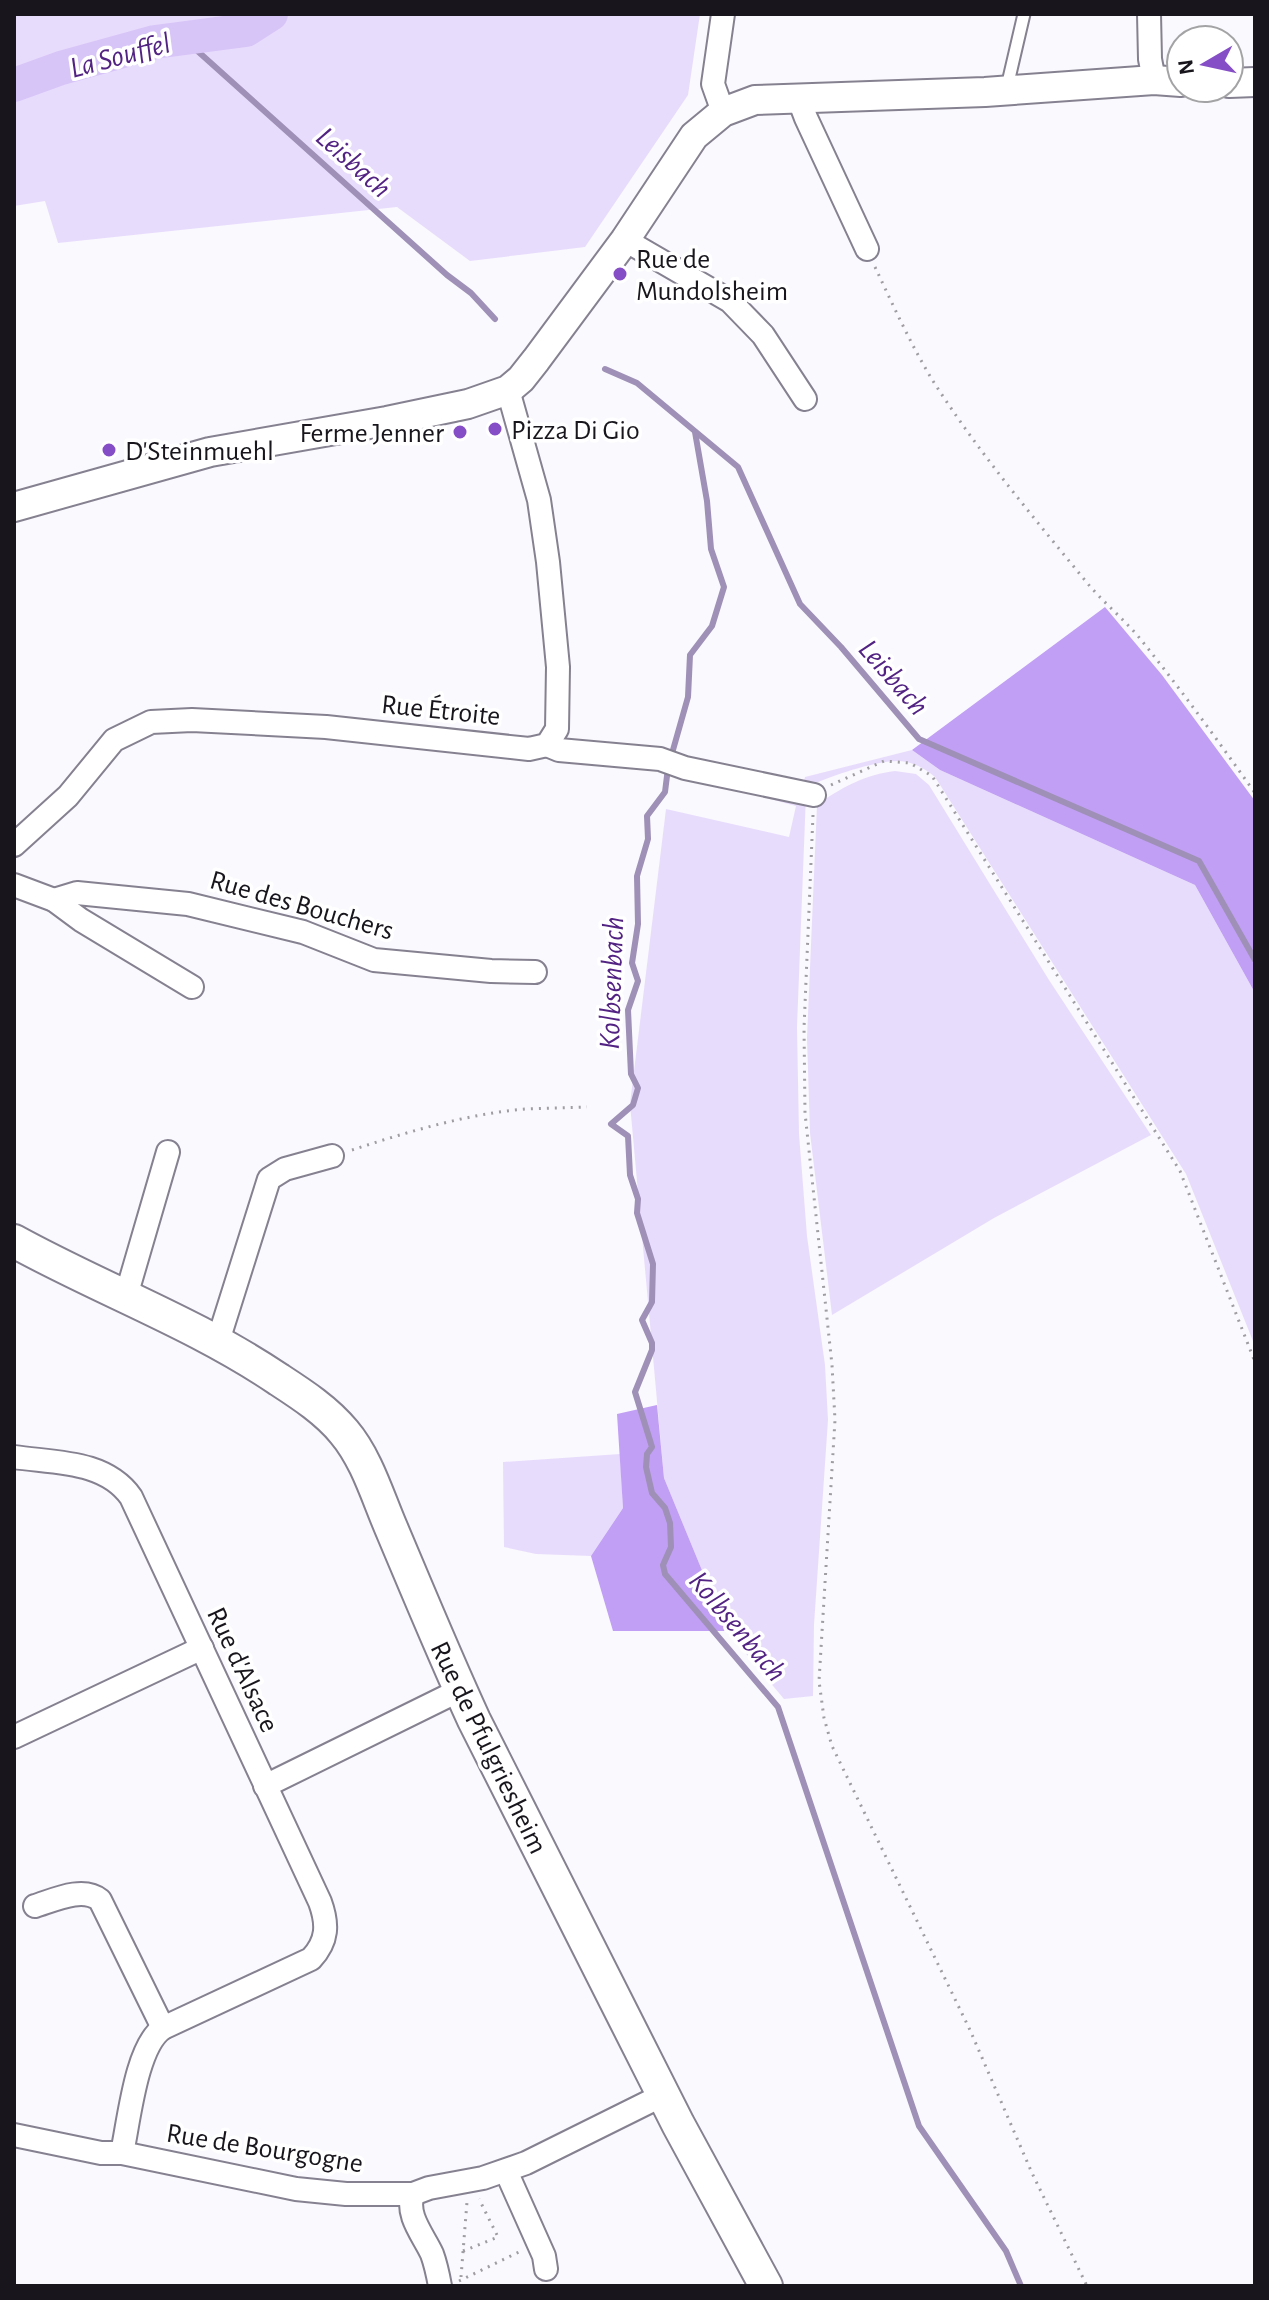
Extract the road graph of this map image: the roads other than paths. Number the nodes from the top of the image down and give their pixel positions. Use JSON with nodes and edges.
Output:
{"nodes":[{"id":1,"x":723,"y":14,"type":"edge"},
{"id":2,"x":1024,"y":14,"type":"edge"},
{"id":3,"x":1149,"y":14,"type":"edge"},
{"id":4,"x":1165,"y":77,"type":"edge"},
{"id":5,"x":1165,"y":81,"type":"edge"},
{"id":6,"x":1007,"y":90,"type":"junction"},
{"id":7,"x":798,"y":97,"type":"junction"},
{"id":8,"x":723,"y":112,"type":"junction"},
{"id":9,"x":625,"y":240,"type":"junction"},
{"id":10,"x":867,"y":249,"type":"road end"},
{"id":11,"x":508,"y":390,"type":"junction"},
{"id":12,"x":805,"y":399,"type":"dead end"},
{"id":13,"x":14,"y":507,"type":"edge"},
{"id":14,"x":547,"y":745,"type":"junction"},
{"id":15,"x":814,"y":795,"type":"road end"},
{"id":16,"x":14,"y":845,"type":"edge"},
{"id":17,"x":14,"y":885,"type":"edge"},
{"id":18,"x":54,"y":900,"type":"junction"},
{"id":19,"x":535,"y":972,"type":"dead end"},
{"id":20,"x":192,"y":987,"type":"dead end"},
{"id":21,"x":168,"y":1152,"type":"dead end"},
{"id":22,"x":332,"y":1156,"type":"road end"},
{"id":23,"x":14,"y":1241,"type":"edge"},
{"id":24,"x":126,"y":1296,"type":"junction"},
{"id":25,"x":218,"y":1341,"type":"junction"},
{"id":26,"x":14,"y":1457,"type":"edge"},
{"id":27,"x":202,"y":1648,"type":"junction"},
{"id":28,"x":460,"y":1690,"type":"junction"},
{"id":29,"x":14,"y":1737,"type":"edge"},
{"id":30,"x":265,"y":1786,"type":"junction"},
{"id":31,"x":35,"y":1906,"type":"dead end"},
{"id":32,"x":163,"y":2028,"type":"junction"},
{"id":33,"x":663,"y":2095,"type":"junction"},
{"id":34,"x":14,"y":2135,"type":"edge"},
{"id":35,"x":122,"y":2153,"type":"junction"},
{"id":36,"x":506,"y":2171,"type":"junction"},
{"id":37,"x":413,"y":2194,"type":"junction"},
{"id":38,"x":546,"y":2269,"type":"dead end"},
{"id":39,"x":450,"y":2283,"type":"edge"},
{"id":40,"x":766,"y":2286,"type":"edge"}],
"edges":[{"from":1,"to":8,"type":"street"},
{"from":2,"to":6,"type":"lane"},
{"from":3,"to":4,"type":"street"},
{"from":5,"to":6,"type":"street"},
{"from":6,"to":7,"type":"street"},
{"from":7,"to":8,"type":"street"},
{"from":7,"to":10,"type":"street"},
{"from":8,"to":9,"type":"street"},
{"from":9,"to":11,"type":"street"},
{"from":9,"to":12,"type":"street"},
{"from":11,"to":13,"type":"street"},
{"from":11,"to":14,"type":"street"},
{"from":14,"to":15,"type":"street","name":"Rue Étroite"},
{"from":14,"to":16,"type":"street","name":"Rue Étroite"},
{"from":17,"to":18,"type":"street"},
{"from":18,"to":19,"type":"street","name":"Rue des Bouchers"},
{"from":18,"to":20,"type":"street"},
{"from":21,"to":24,"type":"street"},
{"from":22,"to":25,"type":"street"},
{"from":23,"to":24,"type":"main road","name":"Rue de Pfulgriesheim"},
{"from":24,"to":25,"type":"main road","name":"Rue de Pfulgriesheim"},
{"from":25,"to":28,"type":"main road","name":"Rue de Pfulgriesheim"},
{"from":26,"to":27,"type":"street","name":"Rue d'Alsace"},
{"from":27,"to":29,"type":"street"},
{"from":27,"to":30,"type":"street","name":"Rue d'Alsace"},
{"from":28,"to":30,"type":"street"},
{"from":28,"to":33,"type":"main road","name":"Rue de Pfulgriesheim"},
{"from":30,"to":32,"type":"street","name":"Rue d'Alsace"},
{"from":31,"to":32,"type":"street"},
{"from":32,"to":35,"type":"street"},
{"from":33,"to":36,"type":"street","name":"Rue de Bourgogne"},
{"from":33,"to":40,"type":"main road","name":"Rue de Pfulgriesheim"},
{"from":34,"to":35,"type":"street","name":"Rue de Bourgogne"},
{"from":35,"to":37,"type":"street","name":"Rue de Bourgogne"},
{"from":36,"to":37,"type":"street","name":"Rue de Bourgogne"},
{"from":36,"to":38,"type":"street"},
{"from":37,"to":39,"type":"street"}]}
